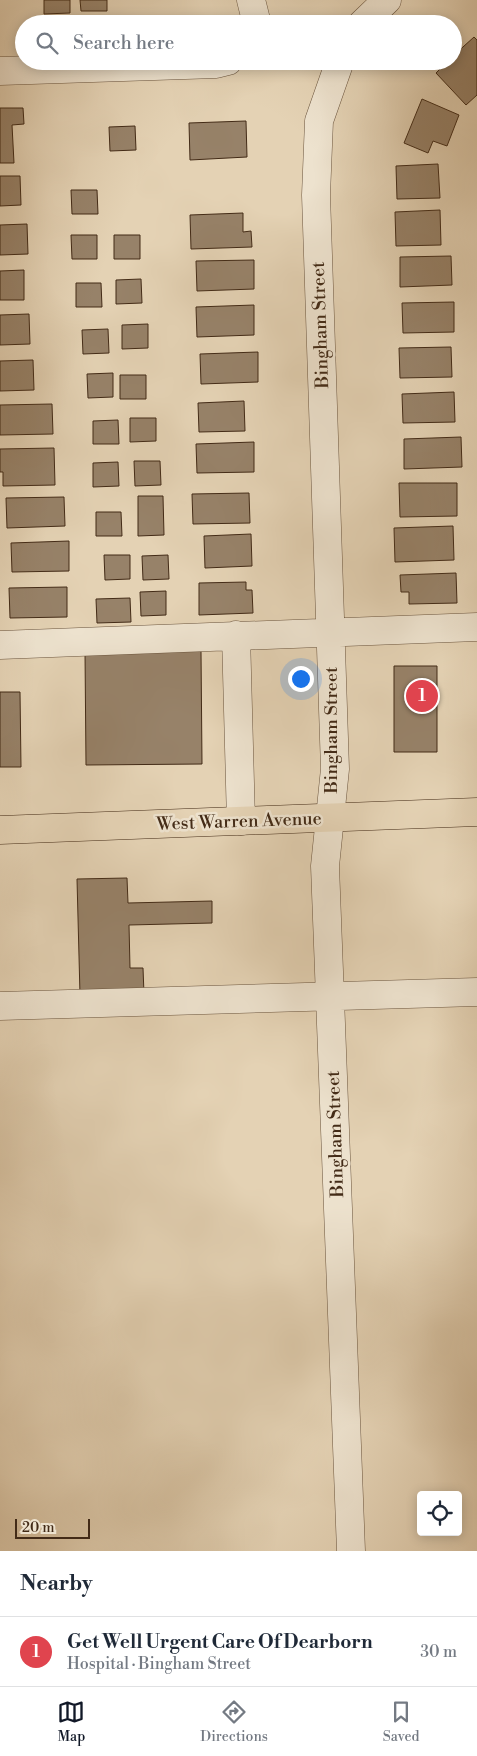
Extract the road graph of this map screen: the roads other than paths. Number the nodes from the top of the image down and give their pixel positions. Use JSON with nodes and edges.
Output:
{"nodes":[{"id":1,"x":252,"y":0,"type":"edge"},
{"id":2,"x":387,"y":0,"type":"edge"},
{"id":3,"x":255,"y":15,"type":"edge"},
{"id":4,"x":371,"y":15,"type":"edge"},
{"id":5,"x":31,"y":70,"type":"edge"},
{"id":6,"x":337,"y":70,"type":"edge"},
{"id":7,"x":0,"y":71,"type":"edge"},
{"id":8,"x":477,"y":627,"type":"edge"},
{"id":9,"x":330,"y":632,"type":"junction"},
{"id":10,"x":236,"y":635,"type":"junction"},
{"id":11,"x":0,"y":644,"type":"edge"},
{"id":12,"x":477,"y":812,"type":"edge"},
{"id":13,"x":329,"y":818,"type":"junction"},
{"id":14,"x":242,"y":821,"type":"junction"},
{"id":15,"x":0,"y":830,"type":"edge"},
{"id":16,"x":477,"y":992,"type":"edge"},
{"id":17,"x":330,"y":996,"type":"junction"},
{"id":18,"x":0,"y":1006,"type":"edge"},
{"id":19,"x":351,"y":1551,"type":"edge"}],
"edges":[{"from":1,"to":3,"type":"street"},
{"from":2,"to":4,"type":"street"},
{"from":5,"to":7,"type":"street"},
{"from":6,"to":9,"type":"street","name":"Bingham Street"},
{"from":8,"to":9,"type":"street"},
{"from":9,"to":10,"type":"street"},
{"from":9,"to":13,"type":"street","name":"Bingham Street"},
{"from":10,"to":11,"type":"street"},
{"from":10,"to":14,"type":"street"},
{"from":12,"to":13,"type":"main road","name":"West Warren Avenue"},
{"from":13,"to":14,"type":"main road","name":"West Warren Avenue"},
{"from":13,"to":17,"type":"street","name":"Bingham Street"},
{"from":14,"to":15,"type":"main road","name":"West Warren Avenue"},
{"from":16,"to":17,"type":"street"},
{"from":17,"to":18,"type":"street"},
{"from":17,"to":19,"type":"street","name":"Bingham Street"}]}
